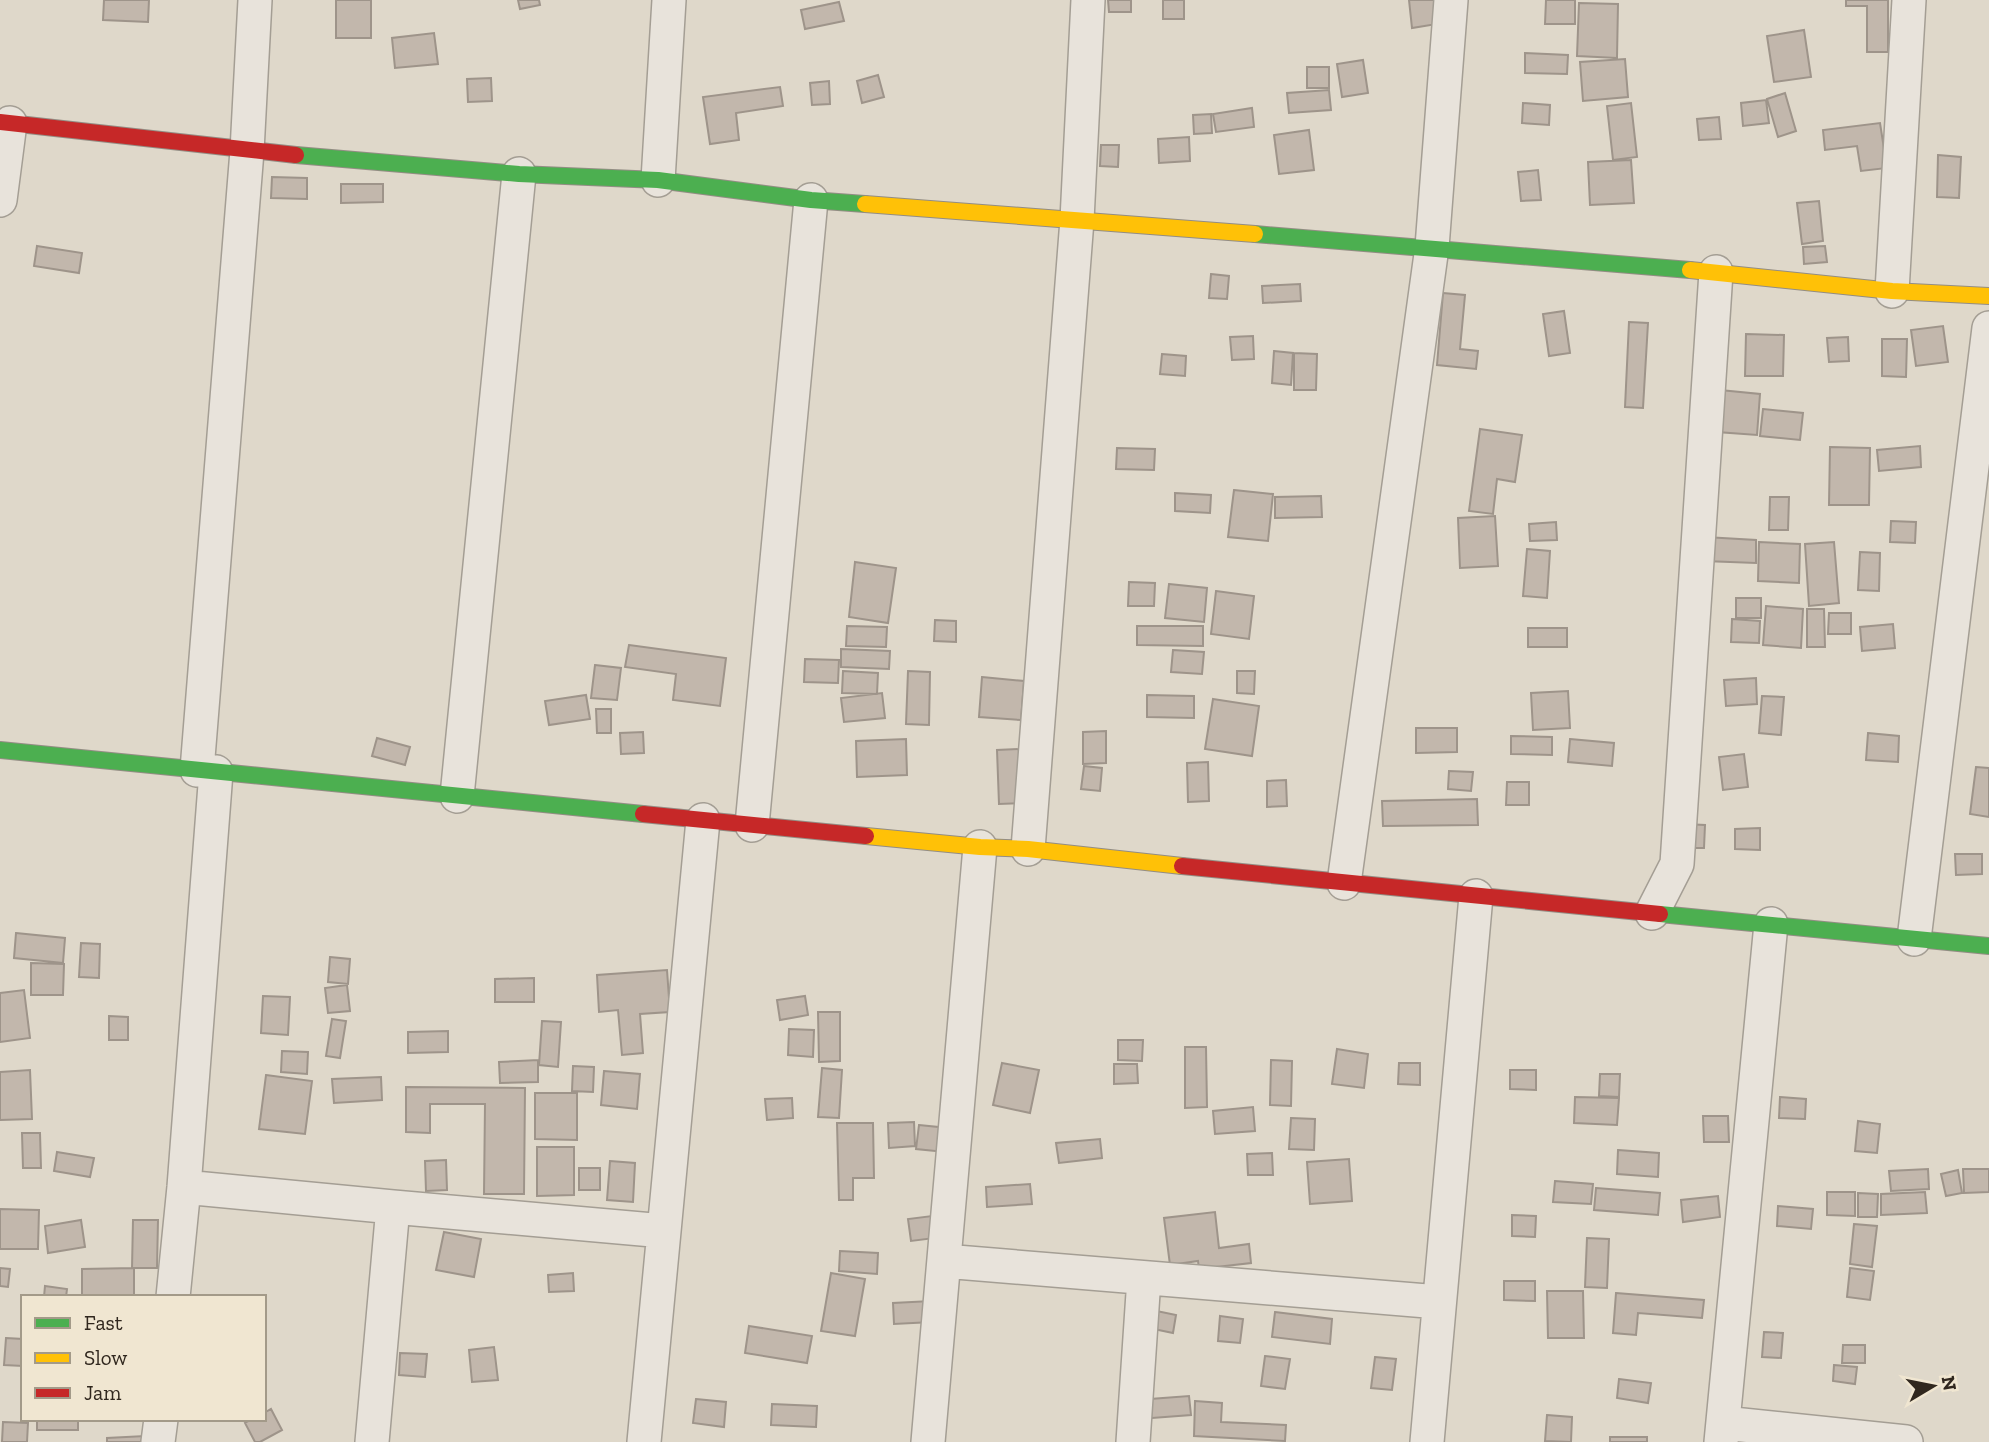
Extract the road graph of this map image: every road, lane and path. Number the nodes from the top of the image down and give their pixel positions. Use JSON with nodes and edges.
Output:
{"nodes":[{"id":1,"x":255,"y":0,"type":"edge"},
{"id":2,"x":669,"y":0,"type":"edge"},
{"id":3,"x":1088,"y":0,"type":"edge"},
{"id":4,"x":1451,"y":0,"type":"edge"},
{"id":5,"x":1909,"y":0,"type":"edge"},
{"id":6,"x":5,"y":123,"type":"edge"},
{"id":7,"x":247,"y":151,"type":"junction"},
{"id":8,"x":519,"y":174,"type":"junction"},
{"id":9,"x":658,"y":180,"type":"junction"},
{"id":10,"x":0,"y":200,"type":"edge"},
{"id":11,"x":811,"y":200,"type":"junction"},
{"id":12,"x":1077,"y":220,"type":"junction"},
{"id":13,"x":1432,"y":247,"type":"junction"},
{"id":14,"x":1716,"y":272,"type":"junction"},
{"id":15,"x":1892,"y":290,"type":"junction"},
{"id":16,"x":1989,"y":296,"type":"edge"},
{"id":17,"x":1989,"y":328,"type":"edge"},
{"id":18,"x":0,"y":750,"type":"edge"},
{"id":19,"x":207,"y":771,"type":"junction"},
{"id":20,"x":457,"y":796,"type":"junction"},
{"id":21,"x":703,"y":820,"type":"junction"},
{"id":22,"x":752,"y":825,"type":"junction"},
{"id":23,"x":980,"y":847,"type":"junction"},
{"id":24,"x":1028,"y":849,"type":"junction"},
{"id":25,"x":1344,"y":883,"type":"junction"},
{"id":26,"x":1476,"y":896,"type":"junction"},
{"id":27,"x":1652,"y":914,"type":"junction"},
{"id":28,"x":1771,"y":924,"type":"junction"},
{"id":29,"x":1914,"y":939,"type":"junction"},
{"id":30,"x":1989,"y":946,"type":"edge"},
{"id":31,"x":184,"y":1187,"type":"junction"},
{"id":32,"x":393,"y":1207,"type":"junction"},
{"id":33,"x":664,"y":1231,"type":"junction"},
{"id":34,"x":944,"y":1261,"type":"junction"},
{"id":35,"x":1144,"y":1278,"type":"junction"},
{"id":36,"x":173,"y":1295,"type":"edge"},
{"id":37,"x":1440,"y":1302,"type":"junction"},
{"id":38,"x":161,"y":1421,"type":"edge"},
{"id":39,"x":1722,"y":1433,"type":"edge"},
{"id":40,"x":158,"y":1442,"type":"edge"},
{"id":41,"x":372,"y":1442,"type":"edge"},
{"id":42,"x":644,"y":1442,"type":"edge"},
{"id":43,"x":928,"y":1442,"type":"edge"},
{"id":44,"x":1133,"y":1442,"type":"edge"},
{"id":45,"x":1427,"y":1442,"type":"edge"},
{"id":46,"x":1906,"y":1442,"type":"edge"}],
"edges":[{"from":1,"to":7,"type":"street"},
{"from":2,"to":9,"type":"street"},
{"from":3,"to":12,"type":"street"},
{"from":4,"to":13,"type":"street"},
{"from":5,"to":15,"type":"street"},
{"from":6,"to":7,"type":"street"},
{"from":6,"to":10,"type":"street"},
{"from":7,"to":8,"type":"street"},
{"from":7,"to":19,"type":"street"},
{"from":8,"to":9,"type":"street"},
{"from":8,"to":20,"type":"street"},
{"from":9,"to":11,"type":"street"},
{"from":11,"to":12,"type":"street"},
{"from":11,"to":22,"type":"street"},
{"from":12,"to":13,"type":"street"},
{"from":12,"to":24,"type":"street"},
{"from":13,"to":14,"type":"street"},
{"from":13,"to":25,"type":"street"},
{"from":14,"to":15,"type":"street"},
{"from":14,"to":27,"type":"street"},
{"from":15,"to":16,"type":"street"},
{"from":17,"to":29,"type":"street"},
{"from":18,"to":19,"type":"street"},
{"from":19,"to":20,"type":"street"},
{"from":19,"to":31,"type":"street"},
{"from":20,"to":21,"type":"street"},
{"from":21,"to":22,"type":"street"},
{"from":21,"to":33,"type":"street"},
{"from":22,"to":23,"type":"street"},
{"from":23,"to":24,"type":"street"},
{"from":23,"to":34,"type":"street"},
{"from":24,"to":25,"type":"street"},
{"from":25,"to":26,"type":"street"},
{"from":26,"to":27,"type":"street"},
{"from":26,"to":37,"type":"street"},
{"from":27,"to":28,"type":"street"},
{"from":28,"to":29,"type":"street"},
{"from":28,"to":39,"type":"street"},
{"from":29,"to":30,"type":"street"},
{"from":31,"to":32,"type":"street"},
{"from":31,"to":36,"type":"street"},
{"from":32,"to":33,"type":"street"},
{"from":32,"to":41,"type":"street"},
{"from":33,"to":42,"type":"street"},
{"from":34,"to":35,"type":"street"},
{"from":34,"to":43,"type":"street"},
{"from":35,"to":37,"type":"street"},
{"from":35,"to":44,"type":"street"},
{"from":37,"to":45,"type":"street"},
{"from":38,"to":40,"type":"street"},
{"from":39,"to":46,"type":"street"}]}
